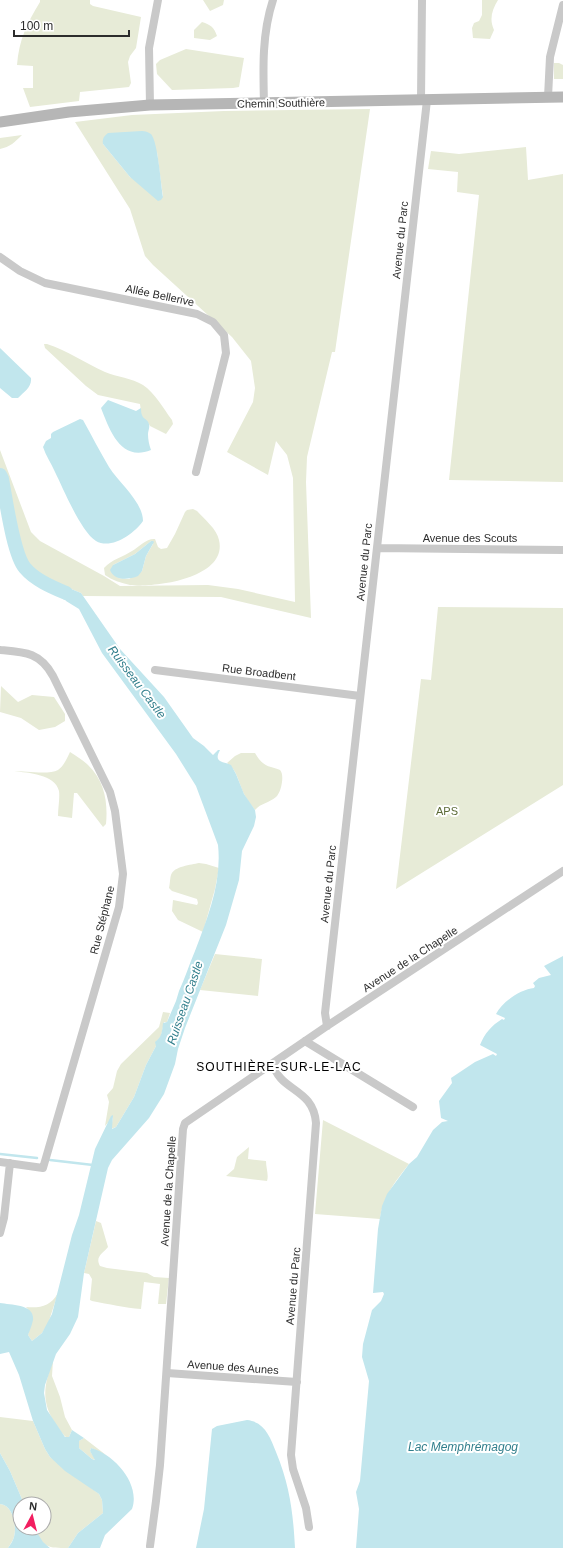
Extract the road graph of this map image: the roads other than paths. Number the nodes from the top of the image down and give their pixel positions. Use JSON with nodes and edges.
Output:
{"nodes":[{"id":1,"x":158,"y":0,"type":"edge"},
{"id":2,"x":273,"y":0,"type":"edge"},
{"id":3,"x":422,"y":0,"type":"edge"},
{"id":4,"x":563,"y":5,"type":"edge"},
{"id":5,"x":548,"y":97,"type":"junction"},
{"id":6,"x":563,"y":97,"type":"edge"},
{"id":7,"x":424,"y":100,"type":"junction"},
{"id":8,"x":264,"y":103,"type":"junction"},
{"id":9,"x":150,"y":105,"type":"junction"},
{"id":10,"x":0,"y":122,"type":"edge"},
{"id":11,"x":0,"y":257,"type":"edge"},
{"id":12,"x":196,"y":472,"type":"dead end"},
{"id":13,"x":377,"y":548,"type":"junction"},
{"id":14,"x":563,"y":550,"type":"edge"},
{"id":15,"x":0,"y":650,"type":"edge"},
{"id":16,"x":155,"y":670,"type":"dead end"},
{"id":17,"x":360,"y":696,"type":"junction"},
{"id":18,"x":563,"y":871,"type":"edge"},
{"id":19,"x":327,"y":1026,"type":"junction"},
{"id":20,"x":305,"y":1041,"type":"junction"},
{"id":21,"x":273,"y":1063,"type":"junction"},
{"id":22,"x":412,"y":1107,"type":"dead end"},
{"id":23,"x":0,"y":1162,"type":"edge"},
{"id":24,"x":10,"y":1163,"type":"junction"},
{"id":25,"x":0,"y":1233,"type":"edge"},
{"id":26,"x":167,"y":1374,"type":"junction"},
{"id":27,"x":297,"y":1382,"type":"junction"},
{"id":28,"x":309,"y":1527,"type":"dead end"},
{"id":29,"x":150,"y":1546,"type":"dead end"}],
"edges":[{"from":1,"to":9,"type":"street"},
{"from":2,"to":8,"type":"street"},
{"from":3,"to":7,"type":"street","name":"Avenue du Parc"},
{"from":4,"to":5,"type":"street"},
{"from":5,"to":6,"type":"street","name":"Chemin Southière"},
{"from":5,"to":7,"type":"street","name":"Chemin Southière"},
{"from":7,"to":8,"type":"street","name":"Chemin Southière"},
{"from":7,"to":13,"type":"street","name":"Avenue du Parc"},
{"from":8,"to":9,"type":"street","name":"Chemin Southière"},
{"from":9,"to":10,"type":"street","name":"Chemin Southière"},
{"from":11,"to":12,"type":"street","name":"Allée Bellerive"},
{"from":13,"to":14,"type":"street","name":"Avenue des Scouts"},
{"from":13,"to":17,"type":"street","name":"Avenue du Parc"},
{"from":15,"to":24,"type":"street","name":"Rue Stéphane"},
{"from":16,"to":17,"type":"street","name":"Rue Broadbent"},
{"from":17,"to":19,"type":"street","name":"Avenue du Parc"},
{"from":18,"to":19,"type":"street","name":"Avenue de la Chapelle"},
{"from":19,"to":20,"type":"street","name":"Avenue de la Chapelle"},
{"from":20,"to":21,"type":"street","name":"Avenue de la Chapelle"},
{"from":20,"to":22,"type":"street"},
{"from":21,"to":26,"type":"street","name":"Avenue de la Chapelle"},
{"from":21,"to":27,"type":"street","name":"Avenue du Parc"},
{"from":23,"to":24,"type":"street"},
{"from":24,"to":25,"type":"street"},
{"from":26,"to":27,"type":"street","name":"Avenue des Aunes"},
{"from":26,"to":29,"type":"street","name":"Avenue de la Chapelle"},
{"from":27,"to":28,"type":"street","name":"Avenue du Parc"}]}
